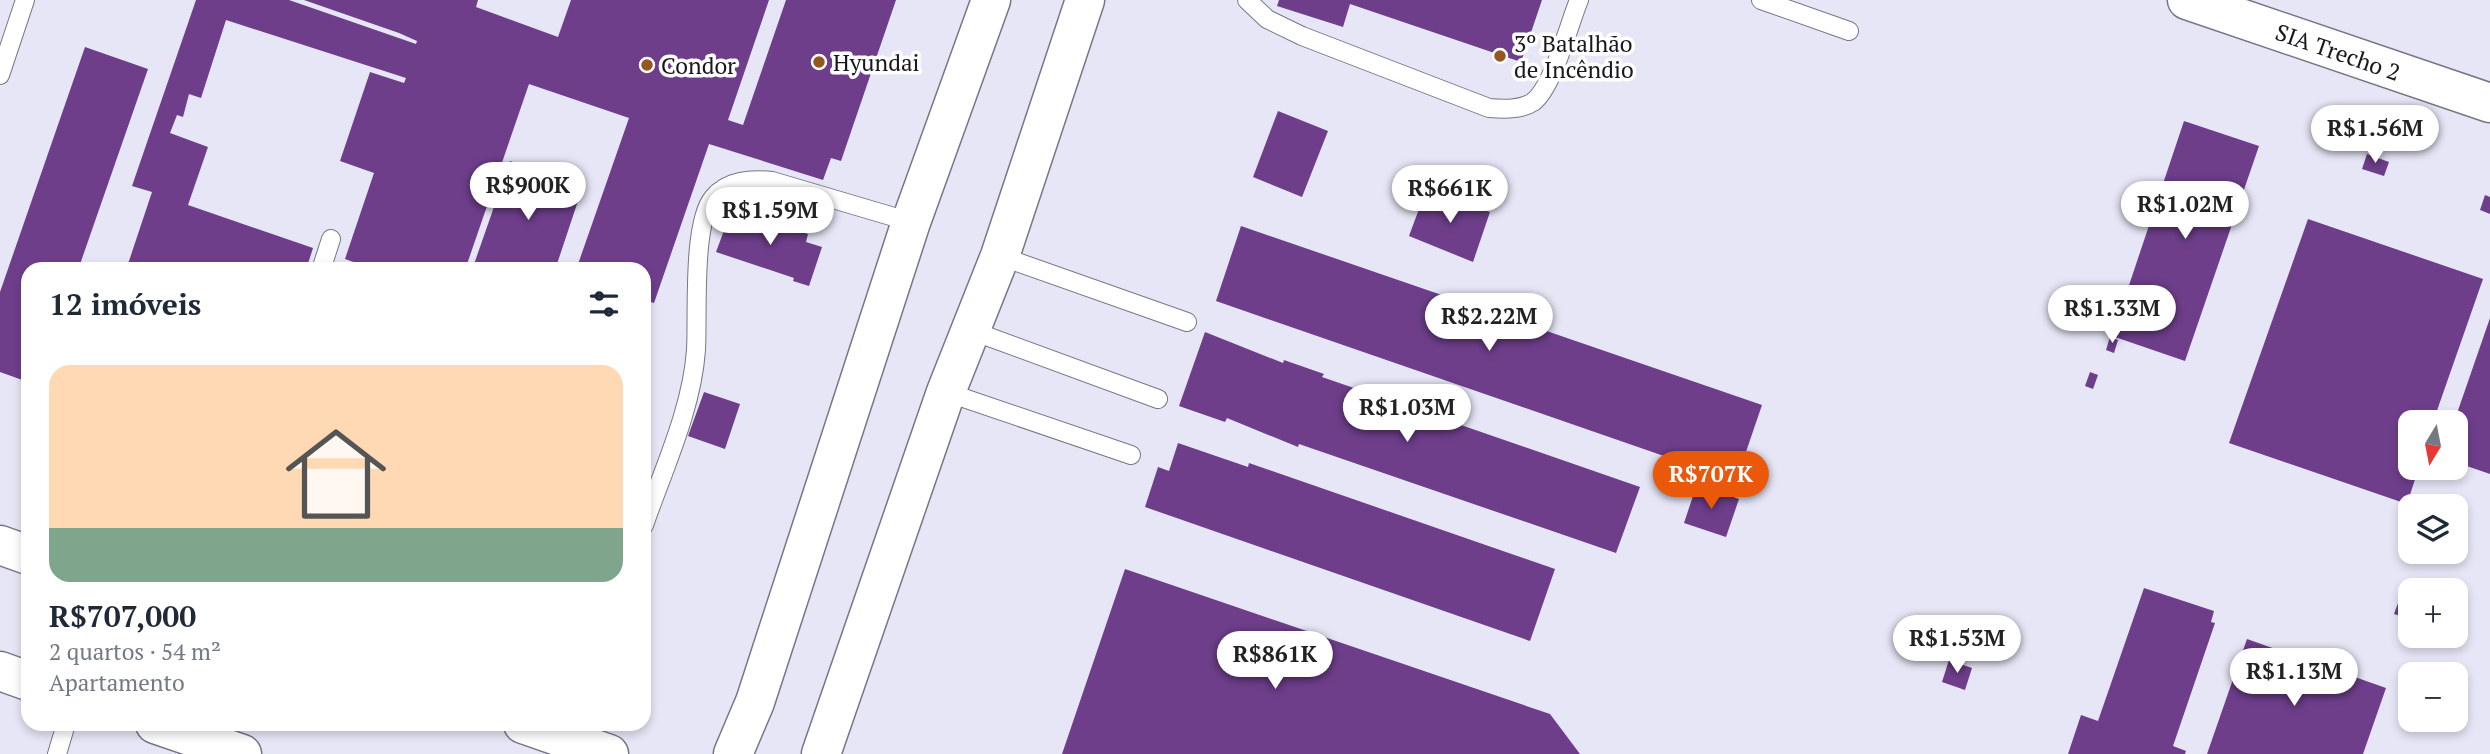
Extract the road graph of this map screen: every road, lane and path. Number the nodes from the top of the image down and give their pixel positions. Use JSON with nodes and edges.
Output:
{"nodes":[{"id":1,"x":25,"y":0,"type":"edge"},
{"id":2,"x":991,"y":0,"type":"edge"},
{"id":3,"x":1085,"y":0,"type":"edge"},
{"id":4,"x":1247,"y":0,"type":"edge"},
{"id":5,"x":1579,"y":0,"type":"edge"},
{"id":6,"x":1761,"y":0,"type":"edge"},
{"id":7,"x":2187,"y":0,"type":"edge"},
{"id":8,"x":1849,"y":32,"type":"dead end"},
{"id":9,"x":0,"y":75,"type":"edge"},
{"id":10,"x":2490,"y":103,"type":"edge"},
{"id":11,"x":911,"y":222,"type":"junction"},
{"id":12,"x":331,"y":239,"type":"dead end"},
{"id":13,"x":1000,"y":256,"type":"junction"},
{"id":14,"x":324,"y":262,"type":"edge"},
{"id":15,"x":1187,"y":322,"type":"dead end"},
{"id":16,"x":970,"y":330,"type":"junction"},
{"id":17,"x":946,"y":391,"type":"junction"},
{"id":18,"x":1158,"y":399,"type":"dead end"},
{"id":19,"x":1131,"y":455,"type":"dead end"},
{"id":20,"x":651,"y":505,"type":"edge"},
{"id":21,"x":0,"y":545,"type":"edge"},
{"id":22,"x":21,"y":552,"type":"edge"},
{"id":23,"x":0,"y":671,"type":"edge"},
{"id":24,"x":21,"y":678,"type":"edge"},
{"id":25,"x":64,"y":731,"type":"edge"},
{"id":26,"x":167,"y":731,"type":"edge"},
{"id":27,"x":543,"y":731,"type":"edge"},
{"id":28,"x":193,"y":746,"type":"edge"},
{"id":29,"x":57,"y":754,"type":"edge"},
{"id":30,"x":242,"y":754,"type":"edge"},
{"id":31,"x":609,"y":754,"type":"edge"},
{"id":32,"x":733,"y":754,"type":"edge"},
{"id":33,"x":821,"y":754,"type":"edge"}],
"edges":[{"from":1,"to":9,"type":"lane"},
{"from":2,"to":11,"type":"main road"},
{"from":3,"to":13,"type":"main road"},
{"from":4,"to":5,"type":"lane"},
{"from":6,"to":8,"type":"lane"},
{"from":7,"to":10,"type":"main road","name":"SIA Trecho 2"},
{"from":11,"to":20,"type":"lane"},
{"from":11,"to":32,"type":"main road"},
{"from":12,"to":14,"type":"lane"},
{"from":13,"to":15,"type":"lane"},
{"from":13,"to":16,"type":"main road"},
{"from":16,"to":17,"type":"main road"},
{"from":16,"to":18,"type":"lane"},
{"from":17,"to":19,"type":"lane"},
{"from":17,"to":33,"type":"main road"},
{"from":21,"to":22,"type":"main road"},
{"from":23,"to":24,"type":"main road"},
{"from":25,"to":29,"type":"lane"},
{"from":26,"to":28,"type":"main road"},
{"from":27,"to":31,"type":"main road"},
{"from":28,"to":30,"type":"main road"}]}
